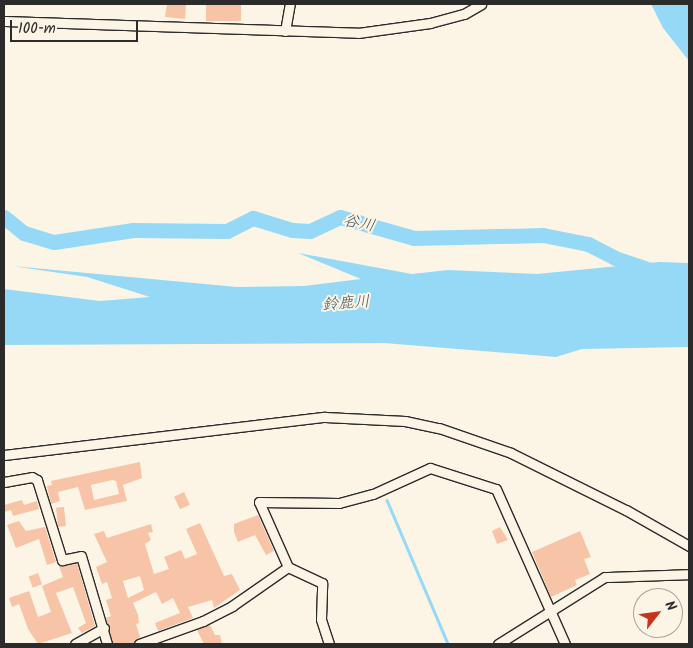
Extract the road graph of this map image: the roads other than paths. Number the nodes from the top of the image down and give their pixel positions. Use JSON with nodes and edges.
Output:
{"nodes":[{"id":1,"x":290,"y":4,"type":"edge"},
{"id":2,"x":481,"y":4,"type":"edge"},
{"id":3,"x":5,"y":22,"type":"dead end"},
{"id":4,"x":285,"y":31,"type":"junction"},
{"id":5,"x":4,"y":455,"type":"edge"},
{"id":6,"x":4,"y":482,"type":"edge"},
{"id":7,"x":689,"y":546,"type":"edge"},
{"id":8,"x":288,"y":567,"type":"junction"},
{"id":9,"x":689,"y":574,"type":"edge"},
{"id":10,"x":550,"y":611,"type":"junction"},
{"id":11,"x":104,"y":628,"type":"junction"},
{"id":12,"x":75,"y":644,"type":"edge"},
{"id":13,"x":107,"y":644,"type":"edge"},
{"id":14,"x":139,"y":644,"type":"edge"},
{"id":15,"x":329,"y":644,"type":"edge"},
{"id":16,"x":498,"y":644,"type":"edge"},
{"id":17,"x":565,"y":644,"type":"edge"}],
"edges":[{"from":1,"to":4,"type":"street"},
{"from":2,"to":4,"type":"street"},
{"from":3,"to":4,"type":"street"},
{"from":5,"to":7,"type":"street"},
{"from":6,"to":11,"type":"street"},
{"from":8,"to":10,"type":"street"},
{"from":8,"to":14,"type":"street"},
{"from":8,"to":15,"type":"street"},
{"from":9,"to":10,"type":"street"},
{"from":10,"to":16,"type":"street"},
{"from":10,"to":17,"type":"street"},
{"from":11,"to":12,"type":"street"},
{"from":11,"to":13,"type":"street"}]}
